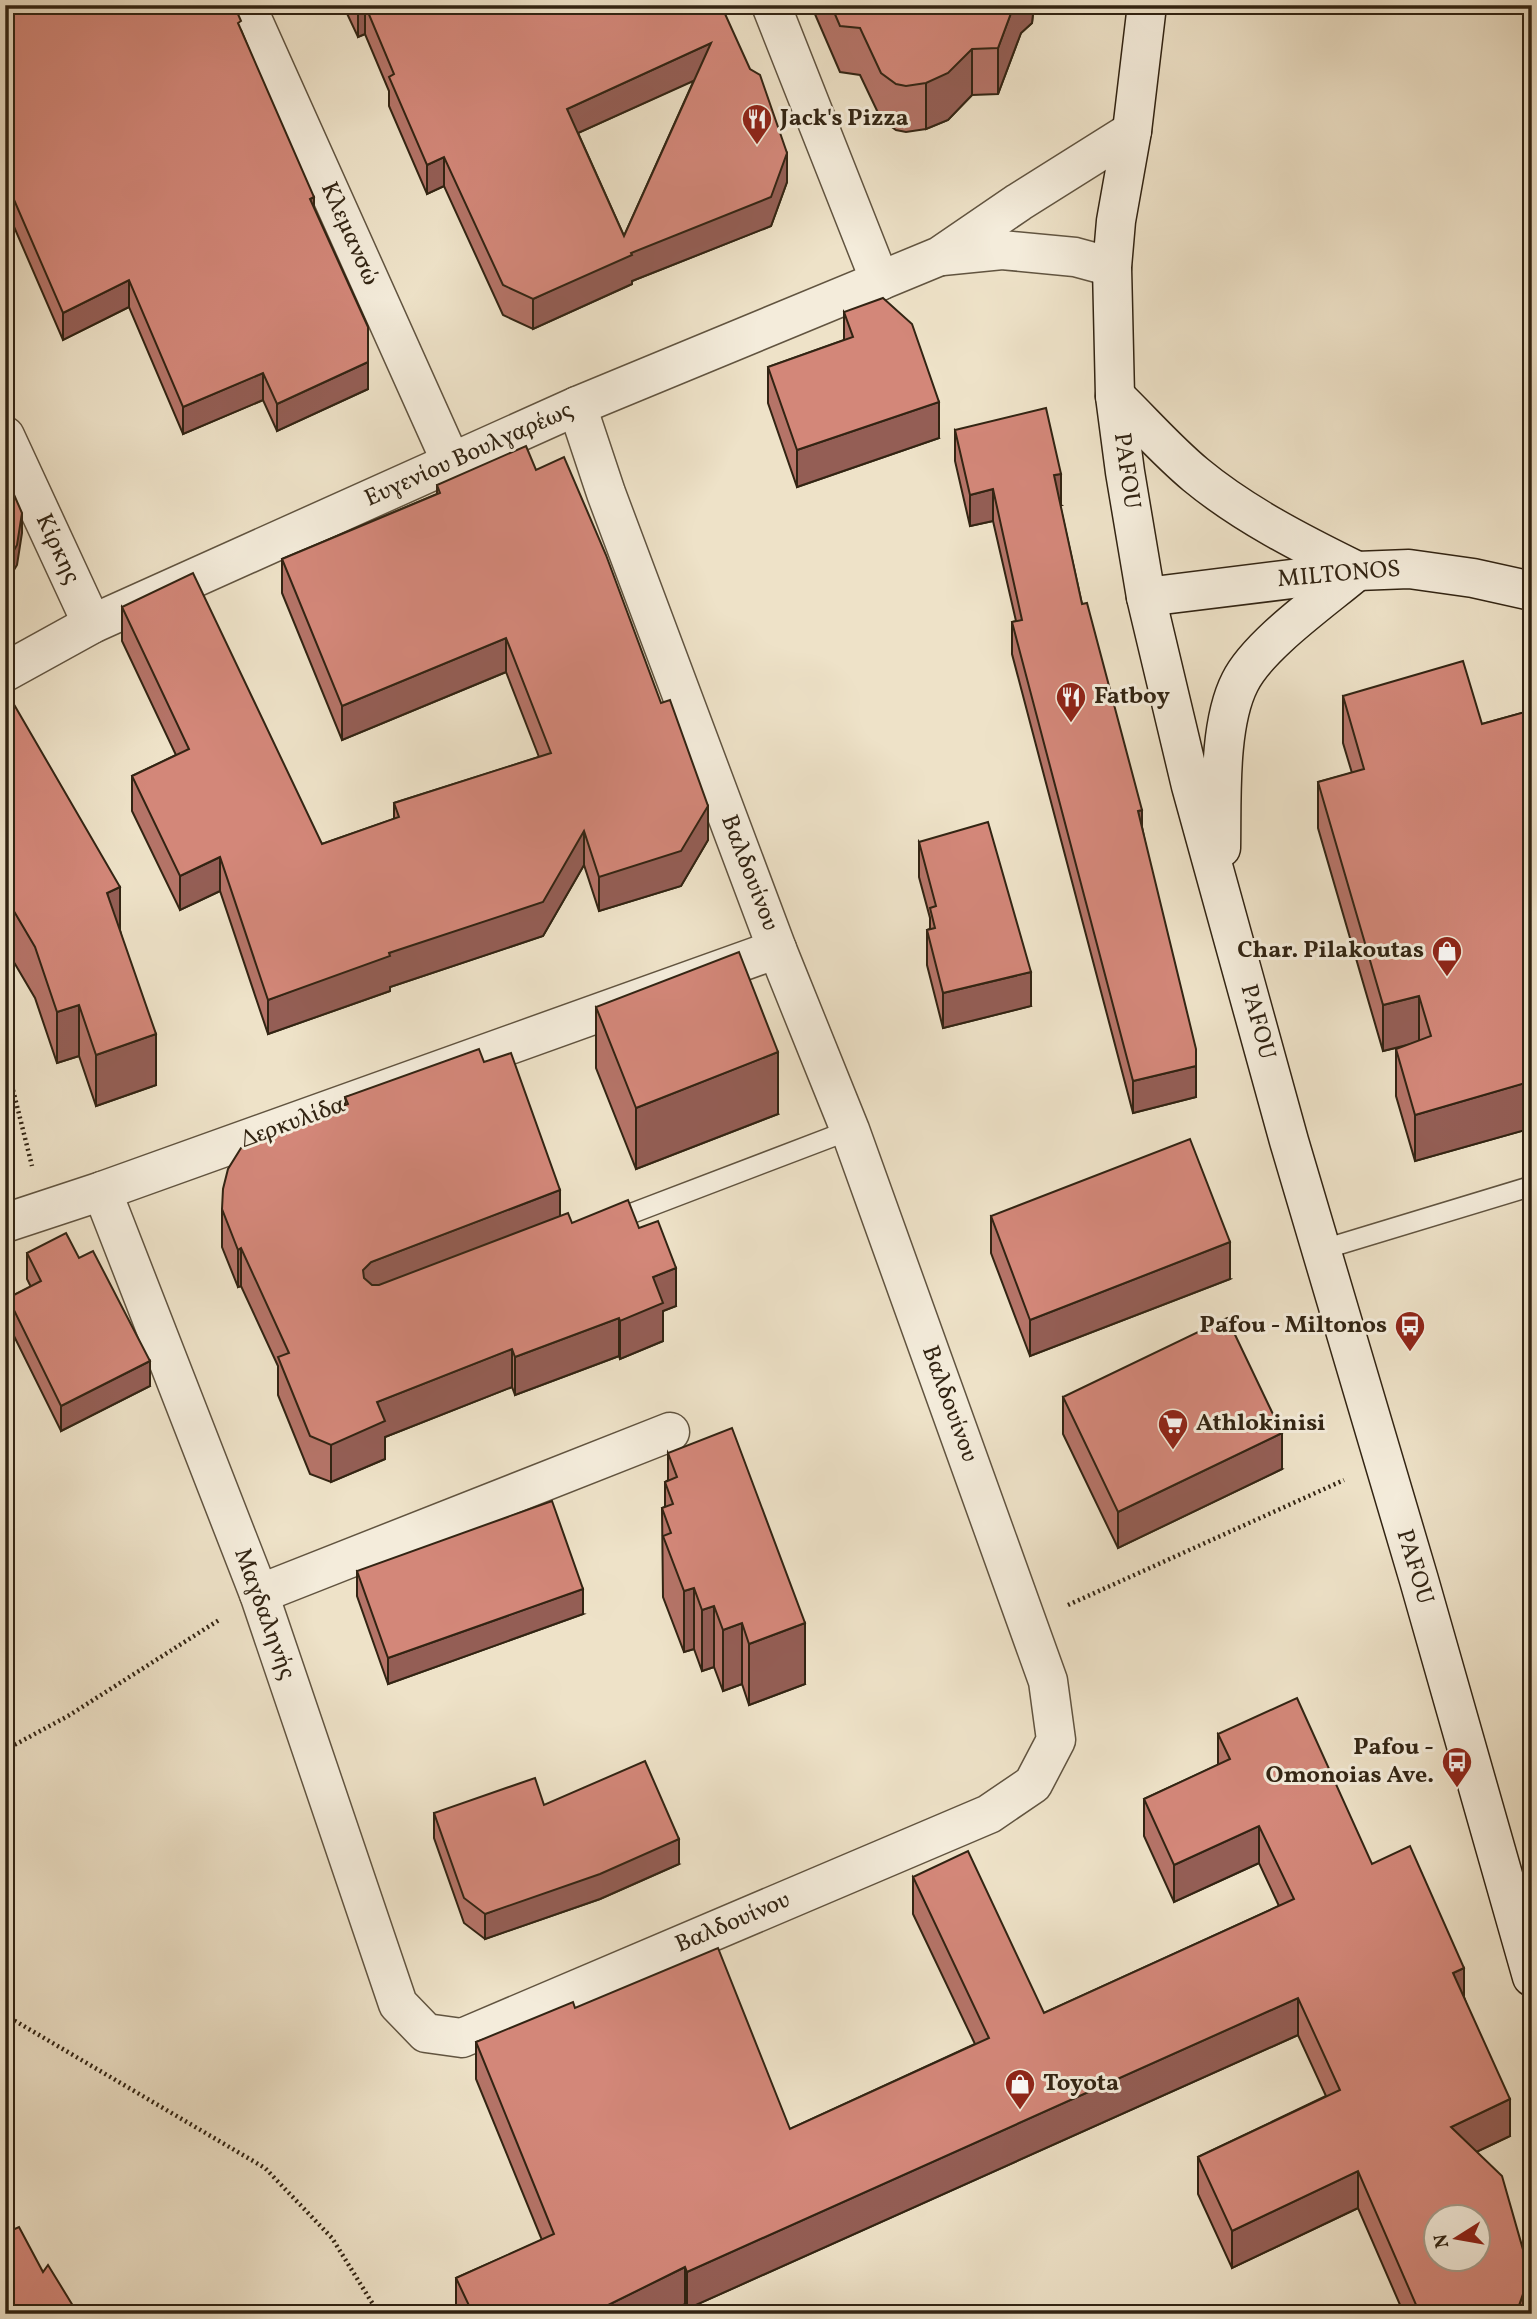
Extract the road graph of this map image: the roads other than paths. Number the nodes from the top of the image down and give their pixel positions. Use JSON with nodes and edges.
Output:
{"nodes":[{"id":1,"x":246,"y":5,"type":"edge"},
{"id":2,"x":771,"y":5,"type":"edge"},
{"id":3,"x":1147,"y":5,"type":"edge"},
{"id":4,"x":1132,"y":131,"type":"junction"},
{"id":5,"x":940,"y":256,"type":"junction"},
{"id":6,"x":1112,"y":267,"type":"junction"},
{"id":7,"x":880,"y":281,"type":"junction"},
{"id":8,"x":1115,"y":396,"type":"junction"},
{"id":9,"x":577,"y":406,"type":"junction"},
{"id":10,"x":5,"y":436,"type":"edge"},
{"id":11,"x":452,"y":464,"type":"junction"},
{"id":12,"x":1357,"y":571,"type":"junction"},
{"id":13,"x":1532,"y":591,"type":"edge"},
{"id":14,"x":1146,"y":597,"type":"junction"},
{"id":15,"x":92,"y":624,"type":"junction"},
{"id":16,"x":5,"y":672,"type":"edge"},
{"id":17,"x":1219,"y":884,"type":"junction"},
{"id":18,"x":778,"y":949,"type":"junction"},
{"id":19,"x":850,"y":1130,"type":"junction"},
{"id":20,"x":1532,"y":1186,"type":"edge"},
{"id":21,"x":103,"y":1191,"type":"junction"},
{"id":22,"x":5,"y":1223,"type":"edge"},
{"id":23,"x":593,"y":1228,"type":"edge"},
{"id":24,"x":1321,"y":1250,"type":"junction"},
{"id":25,"x":670,"y":1432,"type":"dead end"},
{"id":26,"x":259,"y":1594,"type":"junction"},
{"id":27,"x":1532,"y":1977,"type":"edge"},
{"id":28,"x":426,"y":2033,"type":"joint"}],
"edges":[{"from":1,"to":11,"type":"street","name":"Κλεμανσώ"},
{"from":2,"to":7,"type":"street"},
{"from":3,"to":4,"type":"street","name":"PAFOU"},
{"from":4,"to":5,"type":"street","name":"Ευγενίου Βουλγαρέως"},
{"from":4,"to":6,"type":"street","name":"PAFOU"},
{"from":5,"to":6,"type":"street","name":"Ευγενίου Βουλγαρέως"},
{"from":5,"to":7,"type":"street","name":"Ευγενίου Βουλγαρέως"},
{"from":6,"to":8,"type":"street","name":"PAFOU"},
{"from":7,"to":9,"type":"street","name":"Ευγενίου Βουλγαρέως"},
{"from":8,"to":12,"type":"street"},
{"from":8,"to":14,"type":"street","name":"PAFOU"},
{"from":9,"to":11,"type":"street","name":"Ευγενίου Βουλγαρέως"},
{"from":9,"to":18,"type":"street","name":"Βαλδουίνου"},
{"from":10,"to":15,"type":"street","name":"Κίρκης"},
{"from":11,"to":15,"type":"street","name":"Ευγενίου Βουλγαρέως"},
{"from":12,"to":13,"type":"street","name":"MILTONOS"},
{"from":12,"to":14,"type":"street","name":"MILTONOS"},
{"from":12,"to":17,"type":"street"},
{"from":14,"to":17,"type":"street","name":"PAFOU"},
{"from":15,"to":16,"type":"street","name":"Ευγενίου Βουλγαρέως"},
{"from":17,"to":24,"type":"street","name":"PAFOU"},
{"from":18,"to":19,"type":"street","name":"Βαλδουίνου"},
{"from":18,"to":21,"type":"street","name":"Δερκυλίδα"},
{"from":19,"to":23,"type":"lane"},
{"from":19,"to":28,"type":"street","name":"Βαλδουίνου"},
{"from":20,"to":24,"type":"lane"},
{"from":21,"to":22,"type":"street","name":"Δερκυλίδα"},
{"from":21,"to":26,"type":"street","name":"Μαγδαληνής"},
{"from":24,"to":27,"type":"street","name":"PAFOU"},
{"from":25,"to":26,"type":"street"},
{"from":26,"to":28,"type":"street","name":"Μαγδαληνής"}]}
